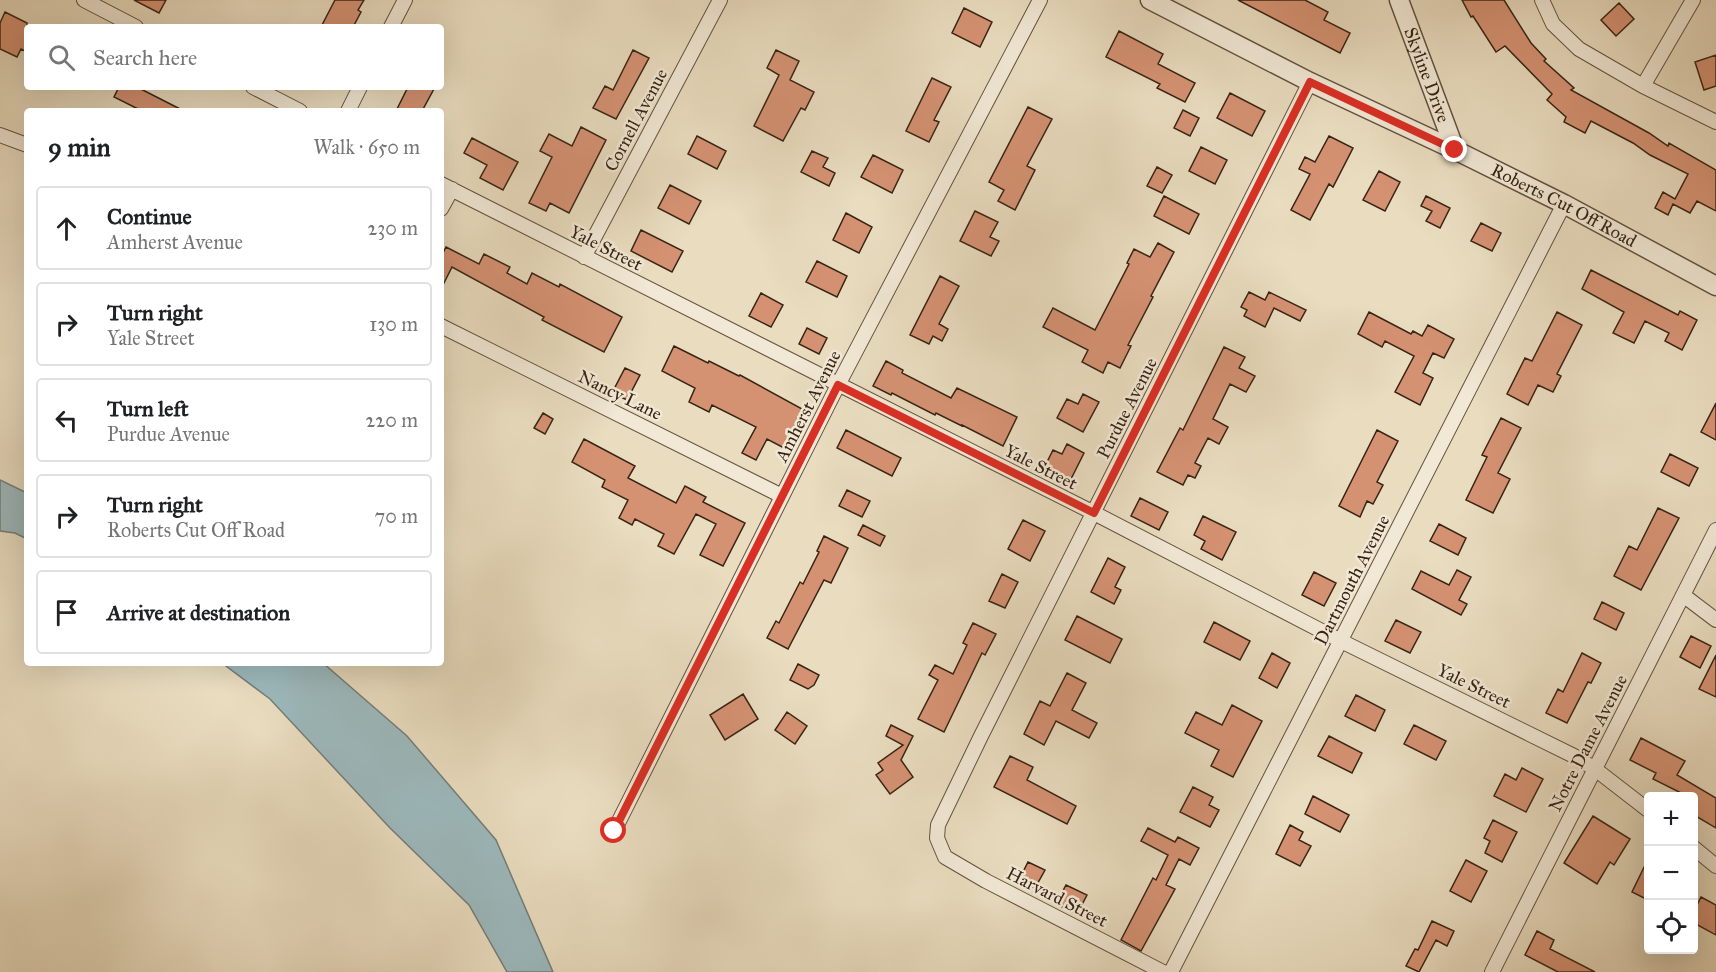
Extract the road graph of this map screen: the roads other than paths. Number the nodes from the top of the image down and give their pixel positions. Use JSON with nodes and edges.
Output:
{"nodes":[{"id":1,"x":85,"y":0,"type":"edge"},
{"id":2,"x":405,"y":0,"type":"edge"},
{"id":3,"x":720,"y":0,"type":"edge"},
{"id":4,"x":1040,"y":0,"type":"edge"},
{"id":5,"x":1150,"y":0,"type":"edge"},
{"id":6,"x":1399,"y":0,"type":"edge"},
{"id":7,"x":1542,"y":0,"type":"edge"},
{"id":8,"x":1693,"y":0,"type":"edge"},
{"id":9,"x":130,"y":24,"type":"edge"},
{"id":10,"x":393,"y":24,"type":"edge"},
{"id":11,"x":1310,"y":82,"type":"junction"},
{"id":12,"x":1643,"y":86,"type":"junction"},
{"id":13,"x":259,"y":90,"type":"edge"},
{"id":14,"x":358,"y":90,"type":"edge"},
{"id":15,"x":294,"y":108,"type":"edge"},
{"id":16,"x":350,"y":108,"type":"edge"},
{"id":17,"x":1716,"y":122,"type":"edge"},
{"id":18,"x":0,"y":135,"type":"edge"},
{"id":19,"x":24,"y":144,"type":"edge"},
{"id":20,"x":1455,"y":150,"type":"junction"},
{"id":21,"x":446,"y":187,"type":"edge"},
{"id":22,"x":1563,"y":204,"type":"junction"},
{"id":23,"x":584,"y":257,"type":"junction"},
{"id":24,"x":1716,"y":286,"type":"edge"},
{"id":25,"x":444,"y":327,"type":"edge"},
{"id":26,"x":838,"y":385,"type":"junction"},
{"id":27,"x":782,"y":496,"type":"junction"},
{"id":28,"x":1094,"y":513,"type":"junction"},
{"id":29,"x":1716,"y":530,"type":"edge"},
{"id":30,"x":1683,"y":595,"type":"junction"},
{"id":31,"x":1716,"y":620,"type":"edge"},
{"id":32,"x":1341,"y":641,"type":"junction"},
{"id":33,"x":1595,"y":769,"type":"junction"},
{"id":34,"x":1644,"y":807,"type":"edge"},
{"id":35,"x":614,"y":831,"type":"dead end"},
{"id":36,"x":941,"y":848,"type":"joint"},
{"id":37,"x":1698,"y":851,"type":"edge"},
{"id":38,"x":1716,"y":866,"type":"edge"},
{"id":39,"x":1498,"y":969,"type":"edge"},
{"id":40,"x":1163,"y":972,"type":"edge"},
{"id":41,"x":1171,"y":972,"type":"edge"}],
"edges":[{"from":1,"to":9,"type":"street"},
{"from":2,"to":10,"type":"street"},
{"from":3,"to":23,"type":"street","name":"Cornell Avenue"},
{"from":4,"to":26,"type":"street","name":"Amherst Avenue"},
{"from":5,"to":11,"type":"street","name":"Roberts Cut Off Road"},
{"from":6,"to":20,"type":"street","name":"Skyline Drive"},
{"from":7,"to":12,"type":"street"},
{"from":8,"to":12,"type":"street"},
{"from":11,"to":20,"type":"street","name":"Roberts Cut Off Road"},
{"from":11,"to":28,"type":"street","name":"Purdue Avenue"},
{"from":12,"to":17,"type":"street"},
{"from":13,"to":15,"type":"street"},
{"from":14,"to":16,"type":"street"},
{"from":18,"to":19,"type":"street"},
{"from":20,"to":22,"type":"street","name":"Roberts Cut Off Road"},
{"from":21,"to":23,"type":"street","name":"Yale Street"},
{"from":22,"to":24,"type":"street","name":"Roberts Cut Off Road"},
{"from":22,"to":32,"type":"street","name":"Dartmouth Avenue"},
{"from":23,"to":26,"type":"street","name":"Yale Street"},
{"from":25,"to":27,"type":"street","name":"Nancy Lane"},
{"from":26,"to":27,"type":"street","name":"Amherst Avenue"},
{"from":26,"to":28,"type":"street","name":"Yale Street"},
{"from":27,"to":35,"type":"street","name":"Amherst Avenue"},
{"from":28,"to":32,"type":"street","name":"Yale Street"},
{"from":28,"to":36,"type":"street","name":"Purdue Avenue"},
{"from":29,"to":30,"type":"street","name":"Notre Dame Avenue"},
{"from":30,"to":31,"type":"street"},
{"from":30,"to":33,"type":"street","name":"Notre Dame Avenue"},
{"from":32,"to":33,"type":"street","name":"Yale Street"},
{"from":32,"to":41,"type":"street","name":"Dartmouth Avenue"},
{"from":33,"to":34,"type":"street","name":"Yale Street"},
{"from":33,"to":39,"type":"street","name":"Notre Dame Avenue"},
{"from":36,"to":40,"type":"street","name":"Harvard Street"},
{"from":37,"to":38,"type":"street"}]}
